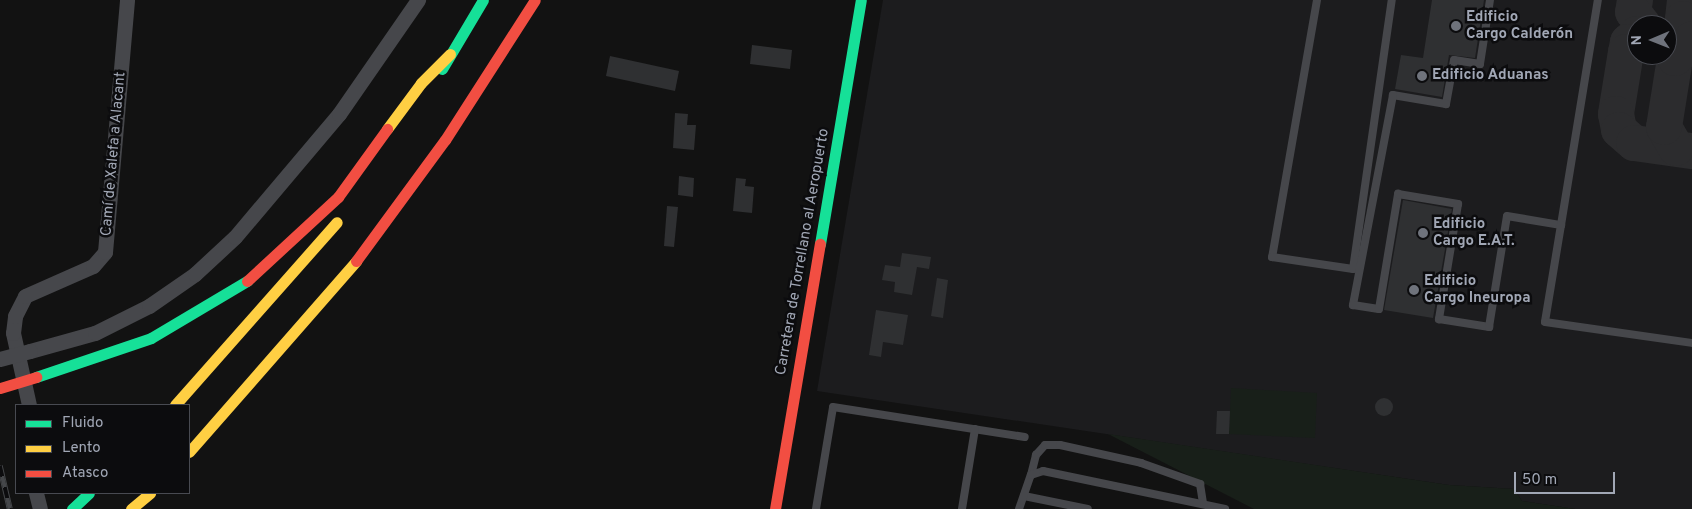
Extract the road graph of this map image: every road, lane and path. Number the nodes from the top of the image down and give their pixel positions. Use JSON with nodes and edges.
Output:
{"nodes":[{"id":1,"x":127,"y":0,"type":"edge"},
{"id":2,"x":418,"y":0,"type":"edge"},
{"id":3,"x":483,"y":0,"type":"edge"},
{"id":4,"x":535,"y":0,"type":"edge"},
{"id":5,"x":861,"y":0,"type":"edge"},
{"id":6,"x":1317,"y":0,"type":"edge"},
{"id":7,"x":1392,"y":0,"type":"edge"},
{"id":8,"x":1490,"y":0,"type":"edge"},
{"id":9,"x":1598,"y":0,"type":"edge"},
{"id":10,"x":450,"y":54,"type":"junction"},
{"id":11,"x":418,"y":109,"type":"dead end"},
{"id":12,"x":348,"y":208,"type":"dead end"},
{"id":13,"x":1561,"y":225,"type":"junction"},
{"id":14,"x":1692,"y":343,"type":"edge"},
{"id":15,"x":0,"y":359,"type":"edge"},
{"id":16,"x":0,"y":388,"type":"edge"},
{"id":17,"x":29,"y":404,"type":"edge"},
{"id":18,"x":176,"y":404,"type":"edge"},
{"id":19,"x":975,"y":429,"type":"junction"},
{"id":20,"x":1025,"y":437,"type":"dead end"},
{"id":21,"x":190,"y":451,"type":"edge"},
{"id":22,"x":1031,"y":475,"type":"junction"},
{"id":23,"x":36,"y":494,"type":"edge"},
{"id":24,"x":88,"y":494,"type":"edge"},
{"id":25,"x":1024,"y":496,"type":"junction"},
{"id":26,"x":142,"y":501,"type":"edge"},
{"id":27,"x":1203,"y":504,"type":"junction"},
{"id":28,"x":40,"y":509,"type":"edge"},
{"id":29,"x":72,"y":509,"type":"edge"},
{"id":30,"x":131,"y":509,"type":"edge"},
{"id":31,"x":775,"y":509,"type":"edge"},
{"id":32,"x":816,"y":509,"type":"edge"},
{"id":33,"x":962,"y":509,"type":"edge"},
{"id":34,"x":1019,"y":509,"type":"edge"},
{"id":35,"x":1088,"y":509,"type":"edge"},
{"id":36,"x":1225,"y":509,"type":"edge"}],
"edges":[{"from":1,"to":17,"type":"street","name":"Camí de Xalefa a Alacant"},
{"from":2,"to":15,"type":"street","bridge":true},
{"from":3,"to":10,"type":"main road"},
{"from":4,"to":21,"type":"main road"},
{"from":5,"to":31,"type":"main road","name":"Carretera de Torrellano al Aeropuerto"},
{"from":6,"to":7,"type":"lane"},
{"from":8,"to":13,"type":"lane"},
{"from":9,"to":13,"type":"lane"},
{"from":10,"to":11,"type":"main road"},
{"from":10,"to":16,"type":"main road","bridge":true},
{"from":12,"to":18,"type":"main road"},
{"from":13,"to":14,"type":"lane"},
{"from":19,"to":20,"type":"lane"},
{"from":19,"to":32,"type":"lane"},
{"from":19,"to":33,"type":"lane"},
{"from":22,"to":25,"type":"lane"},
{"from":22,"to":27,"type":"lane"},
{"from":22,"to":27,"type":"lane"},
{"from":23,"to":28,"type":"street"},
{"from":24,"to":29,"type":"main road"},
{"from":25,"to":34,"type":"lane"},
{"from":25,"to":35,"type":"lane"},
{"from":26,"to":30,"type":"main road"},
{"from":27,"to":36,"type":"lane"}]}
